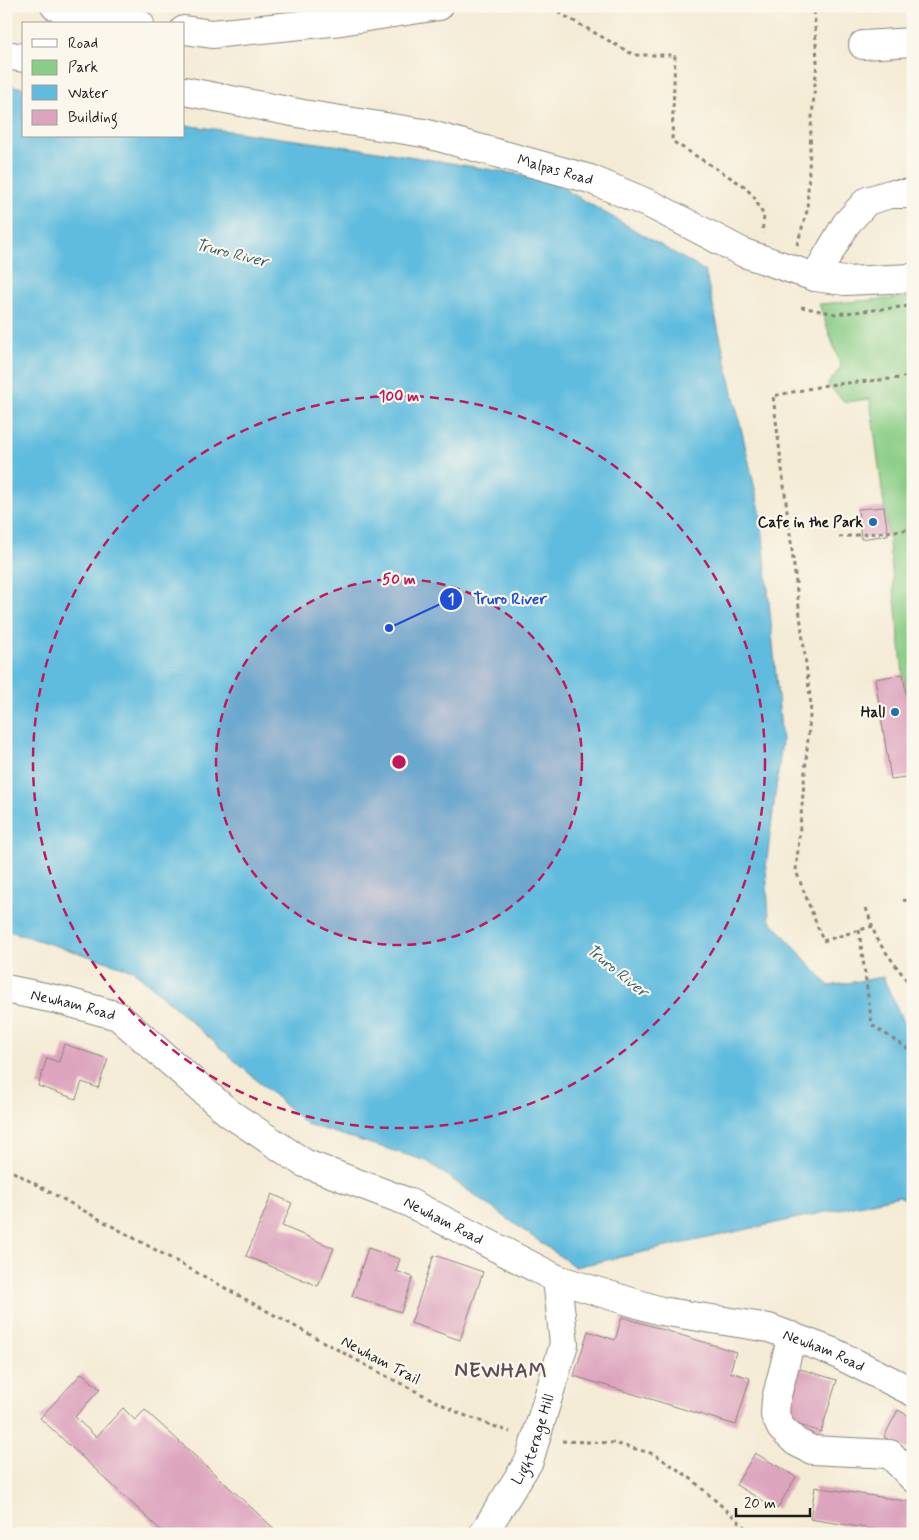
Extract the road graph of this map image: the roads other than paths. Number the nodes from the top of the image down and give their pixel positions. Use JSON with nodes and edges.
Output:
{"nodes":[{"id":1,"x":55,"y":6,"type":"edge"},
{"id":2,"x":439,"y":6,"type":"edge"},
{"id":3,"x":127,"y":22,"type":"edge"},
{"id":4,"x":185,"y":30,"type":"edge"},
{"id":5,"x":913,"y":42,"type":"edge"},
{"id":6,"x":864,"y":44,"type":"dead end"},
{"id":7,"x":6,"y":54,"type":"edge"},
{"id":8,"x":22,"y":58,"type":"edge"},
{"id":9,"x":185,"y":91,"type":"edge"},
{"id":10,"x":913,"y":194,"type":"edge"},
{"id":11,"x":802,"y":273,"type":"junction"},
{"id":12,"x":913,"y":278,"type":"edge"},
{"id":13,"x":6,"y":989,"type":"edge"},
{"id":14,"x":557,"y":1279,"type":"junction"},
{"id":15,"x":792,"y":1336,"type":"junction"},
{"id":16,"x":913,"y":1392,"type":"edge"},
{"id":17,"x":913,"y":1478,"type":"edge"},
{"id":18,"x":483,"y":1534,"type":"edge"}],
"edges":[{"from":1,"to":3,"type":"street"},
{"from":2,"to":4,"type":"street"},
{"from":5,"to":6,"type":"street"},
{"from":7,"to":8,"type":"street"},
{"from":9,"to":11,"type":"street","name":"Malpas Road"},
{"from":10,"to":11,"type":"street"},
{"from":11,"to":12,"type":"street","name":"Malpas Road"},
{"from":13,"to":14,"type":"street","name":"Newham Road"},
{"from":14,"to":15,"type":"street","name":"Newham Road"},
{"from":14,"to":18,"type":"street","name":"Lighterage Hill"},
{"from":15,"to":16,"type":"street","name":"Newham Road"},
{"from":15,"to":17,"type":"street"}]}
